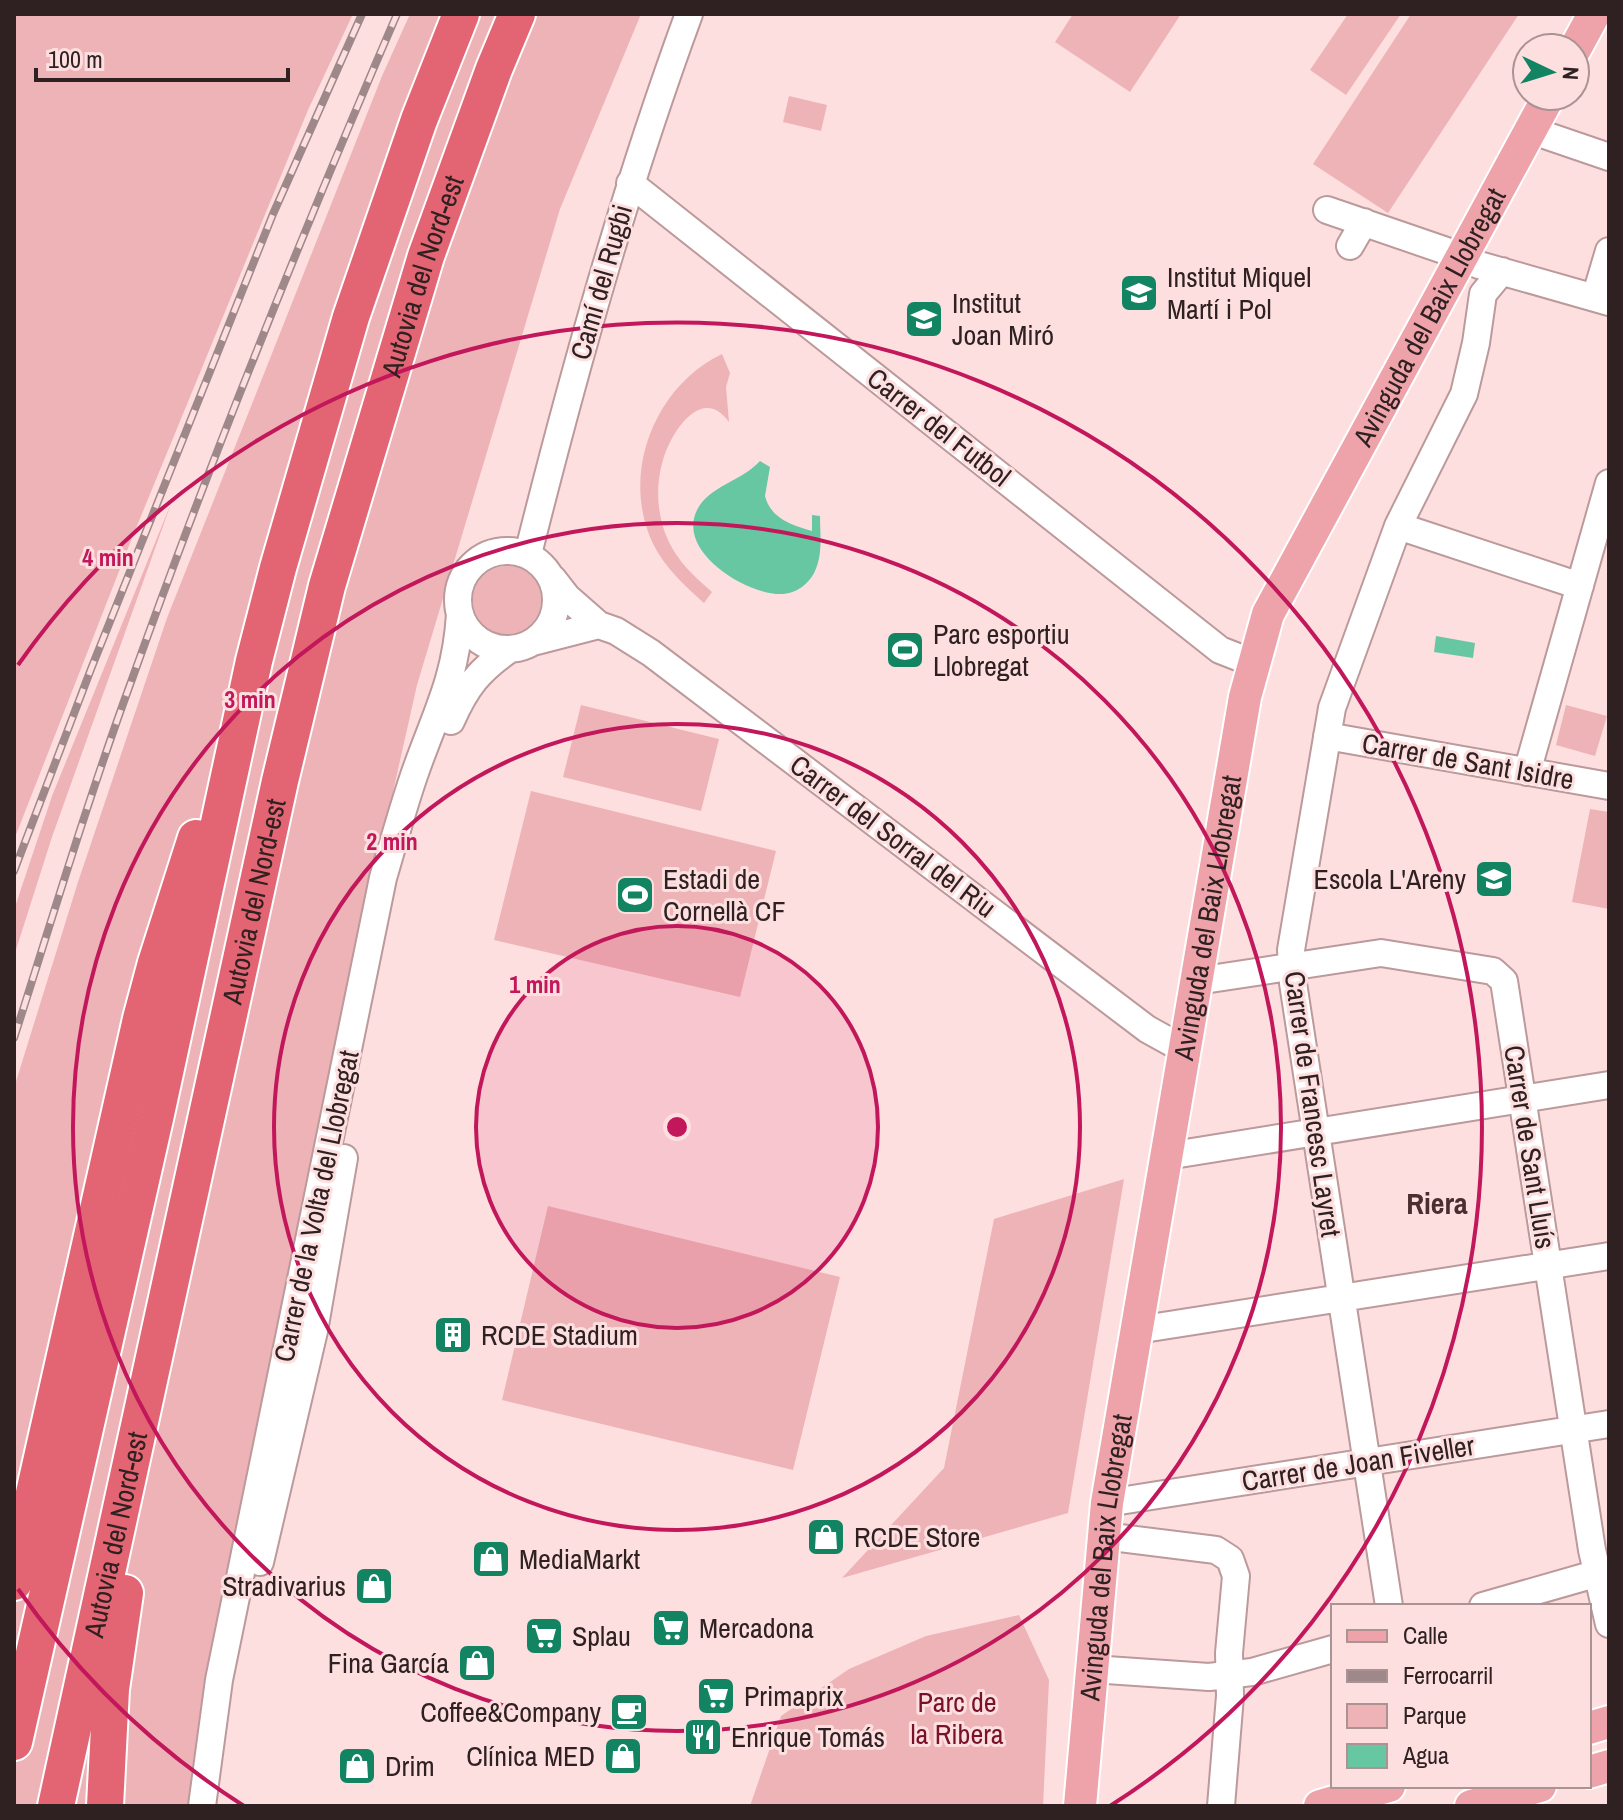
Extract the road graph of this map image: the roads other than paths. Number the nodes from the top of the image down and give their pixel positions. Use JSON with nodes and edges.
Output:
{"nodes":[{"id":1,"x":461,"y":14,"type":"edge"},
{"id":2,"x":517,"y":14,"type":"edge"},
{"id":3,"x":689,"y":14,"type":"edge"},
{"id":4,"x":1594,"y":14,"type":"edge"},
{"id":5,"x":1584,"y":32,"type":"edge"},
{"id":6,"x":1540,"y":112,"type":"edge"},
{"id":7,"x":1530,"y":130,"type":"junction"},
{"id":8,"x":1609,"y":157,"type":"edge"},
{"id":9,"x":630,"y":183,"type":"junction"},
{"id":10,"x":1327,"y":210,"type":"dead end"},
{"id":11,"x":1364,"y":222,"type":"junction"},
{"id":12,"x":1350,"y":246,"type":"dead end"},
{"id":13,"x":1609,"y":251,"type":"edge"},
{"id":14,"x":1461,"y":256,"type":"junction"},
{"id":15,"x":1502,"y":271,"type":"junction"},
{"id":16,"x":1443,"y":290,"type":"junction"},
{"id":17,"x":1483,"y":294,"type":"junction"},
{"id":18,"x":1602,"y":300,"type":"edge"},
{"id":19,"x":1609,"y":483,"type":"edge"},
{"id":20,"x":1398,"y":526,"type":"junction"},
{"id":21,"x":528,"y":554,"type":"junction"},
{"id":22,"x":553,"y":579,"type":"junction"},
{"id":23,"x":1580,"y":586,"type":"junction"},
{"id":24,"x":460,"y":614,"type":"junction"},
{"id":25,"x":599,"y":625,"type":"junction"},
{"id":26,"x":522,"y":646,"type":"junction"},
{"id":27,"x":1253,"y":663,"type":"junction"},
{"id":28,"x":250,"y":679,"type":"junction"},
{"id":29,"x":1327,"y":736,"type":"junction"},
{"id":30,"x":1527,"y":772,"type":"junction"},
{"id":31,"x":1609,"y":786,"type":"edge"},
{"id":32,"x":1292,"y":966,"type":"junction"},
{"id":33,"x":1197,"y":981,"type":"junction"},
{"id":34,"x":1185,"y":1050,"type":"junction"},
{"id":35,"x":1609,"y":1085,"type":"edge"},
{"id":36,"x":1522,"y":1099,"type":"junction"},
{"id":37,"x":1316,"y":1132,"type":"junction"},
{"id":38,"x":1167,"y":1156,"type":"junction"},
{"id":39,"x":190,"y":1197,"type":"junction"},
{"id":40,"x":1609,"y":1256,"type":"edge"},
{"id":41,"x":1548,"y":1266,"type":"junction"},
{"id":42,"x":1342,"y":1298,"type":"junction"},
{"id":43,"x":1137,"y":1330,"type":"junction"},
{"id":44,"x":1609,"y":1424,"type":"edge"},
{"id":45,"x":1573,"y":1430,"type":"junction"},
{"id":46,"x":1367,"y":1462,"type":"junction"},
{"id":47,"x":1107,"y":1503,"type":"junction"},
{"id":48,"x":1104,"y":1536,"type":"junction"},
{"id":49,"x":16,"y":1570,"type":"edge"},
{"id":50,"x":1603,"y":1572,"type":"edge"},
{"id":51,"x":1389,"y":1604,"type":"edge"},
{"id":52,"x":1490,"y":1604,"type":"edge"},
{"id":53,"x":1609,"y":1624,"type":"edge"},
{"id":54,"x":1331,"y":1650,"type":"edge"},
{"id":55,"x":1092,"y":1669,"type":"junction"},
{"id":56,"x":1230,"y":1674,"type":"junction"},
{"id":57,"x":14,"y":1742,"type":"edge"},
{"id":58,"x":1382,"y":1788,"type":"edge"},
{"id":59,"x":1533,"y":1788,"type":"edge"},
{"id":60,"x":56,"y":1806,"type":"edge"},
{"id":61,"x":105,"y":1806,"type":"edge"},
{"id":62,"x":202,"y":1806,"type":"edge"},
{"id":63,"x":217,"y":1806,"type":"edge"},
{"id":64,"x":1080,"y":1806,"type":"edge"},
{"id":65,"x":1221,"y":1806,"type":"edge"},
{"id":66,"x":1320,"y":1806,"type":"edge"},
{"id":67,"x":1471,"y":1806,"type":"edge"}],
"edges":[{"from":1,"to":28,"type":"highway","name":"Autovia del Nord-est"},
{"from":2,"to":39,"type":"highway","name":"Autovia del Nord-est"},
{"from":3,"to":9,"type":"street","name":"Camí del Rugbi"},
{"from":4,"to":5,"type":"main road"},
{"from":6,"to":7,"type":"main road","name":"Avinguda del Baix Llobregat"},
{"from":7,"to":8,"type":"street"},
{"from":7,"to":14,"type":"main road","name":"Avinguda del Baix Llobregat"},
{"from":9,"to":21,"type":"street","name":"Camí del Rugbi"},
{"from":9,"to":27,"type":"street","name":"Carrer del Futbol"},
{"from":10,"to":11,"type":"street"},
{"from":11,"to":12,"type":"street"},
{"from":11,"to":14,"type":"street"},
{"from":13,"to":18,"type":"street"},
{"from":14,"to":15,"type":"street"},
{"from":14,"to":16,"type":"main road","name":"Avinguda del Baix Llobregat"},
{"from":15,"to":17,"type":"street"},
{"from":15,"to":18,"type":"street"},
{"from":16,"to":17,"type":"street"},
{"from":16,"to":27,"type":"main road","name":"Avinguda del Baix Llobregat"},
{"from":17,"to":20,"type":"street","name":"Carrer de Francesc Layret"},
{"from":19,"to":23,"type":"street"},
{"from":20,"to":23,"type":"street"},
{"from":20,"to":29,"type":"street","name":"Carrer de Francesc Layret"},
{"from":21,"to":22,"type":"street"},
{"from":21,"to":24,"type":"street"},
{"from":22,"to":25,"type":"street","name":"Carrer del Sorral del Riu"},
{"from":22,"to":26,"type":"street"},
{"from":23,"to":30,"type":"street"},
{"from":24,"to":26,"type":"street"},
{"from":24,"to":62,"type":"street","name":"Carrer de la Volta del Llobregat"},
{"from":25,"to":26,"type":"street"},
{"from":25,"to":34,"type":"street","name":"Carrer del Sorral del Riu"},
{"from":26,"to":63,"type":"street","name":"Carrer de la Volta del Llobregat"},
{"from":27,"to":33,"type":"main road","name":"Avinguda del Baix Llobregat"},
{"from":28,"to":49,"type":"highway"},
{"from":28,"to":57,"type":"highway","name":"Autovia del Nord-est"},
{"from":29,"to":30,"type":"street","name":"Carrer de Sant Isidre"},
{"from":29,"to":32,"type":"street","name":"Carrer de Francesc Layret"},
{"from":30,"to":31,"type":"street","name":"Carrer de Sant Isidre"},
{"from":32,"to":33,"type":"street","name":"Carrer de Sant Lluís"},
{"from":32,"to":36,"type":"street","name":"Carrer de Sant Lluís"},
{"from":32,"to":37,"type":"street","name":"Carrer de Francesc Layret"},
{"from":33,"to":34,"type":"main road","name":"Avinguda del Baix Llobregat"},
{"from":34,"to":38,"type":"main road","name":"Avinguda del Baix Llobregat"},
{"from":35,"to":36,"type":"street"},
{"from":36,"to":37,"type":"street"},
{"from":36,"to":41,"type":"street","name":"Carrer de Sant Lluís"},
{"from":37,"to":38,"type":"street"},
{"from":37,"to":42,"type":"street","name":"Carrer de Francesc Layret"},
{"from":38,"to":43,"type":"main road","name":"Avinguda del Baix Llobregat"},
{"from":39,"to":60,"type":"highway","name":"Autovia del Nord-est"},
{"from":39,"to":61,"type":"highway"},
{"from":40,"to":41,"type":"street"},
{"from":41,"to":42,"type":"street"},
{"from":41,"to":45,"type":"street","name":"Carrer de Sant Lluís"},
{"from":42,"to":43,"type":"street"},
{"from":42,"to":46,"type":"street","name":"Carrer de Francesc Layret"},
{"from":43,"to":47,"type":"main road","name":"Avinguda del Baix Llobregat"},
{"from":44,"to":45,"type":"street","name":"Carrer de Joan Fiveller"},
{"from":45,"to":46,"type":"street","name":"Carrer de Joan Fiveller"},
{"from":45,"to":50,"type":"street","name":"Carrer de Sant Lluís"},
{"from":46,"to":47,"type":"street","name":"Carrer de Joan Fiveller"},
{"from":46,"to":51,"type":"street","name":"Carrer de Francesc Layret"},
{"from":47,"to":48,"type":"main road","name":"Avinguda del Baix Llobregat"},
{"from":48,"to":55,"type":"main road","name":"Avinguda del Baix Llobregat"},
{"from":48,"to":56,"type":"street"},
{"from":50,"to":52,"type":"street"},
{"from":50,"to":53,"type":"street","name":"Carrer de Sant Lluís"},
{"from":54,"to":56,"type":"street"},
{"from":55,"to":56,"type":"street"},
{"from":55,"to":64,"type":"main road","name":"Avinguda del Baix Llobregat"},
{"from":56,"to":65,"type":"street"},
{"from":58,"to":66,"type":"main road"},
{"from":59,"to":67,"type":"main road"}]}
